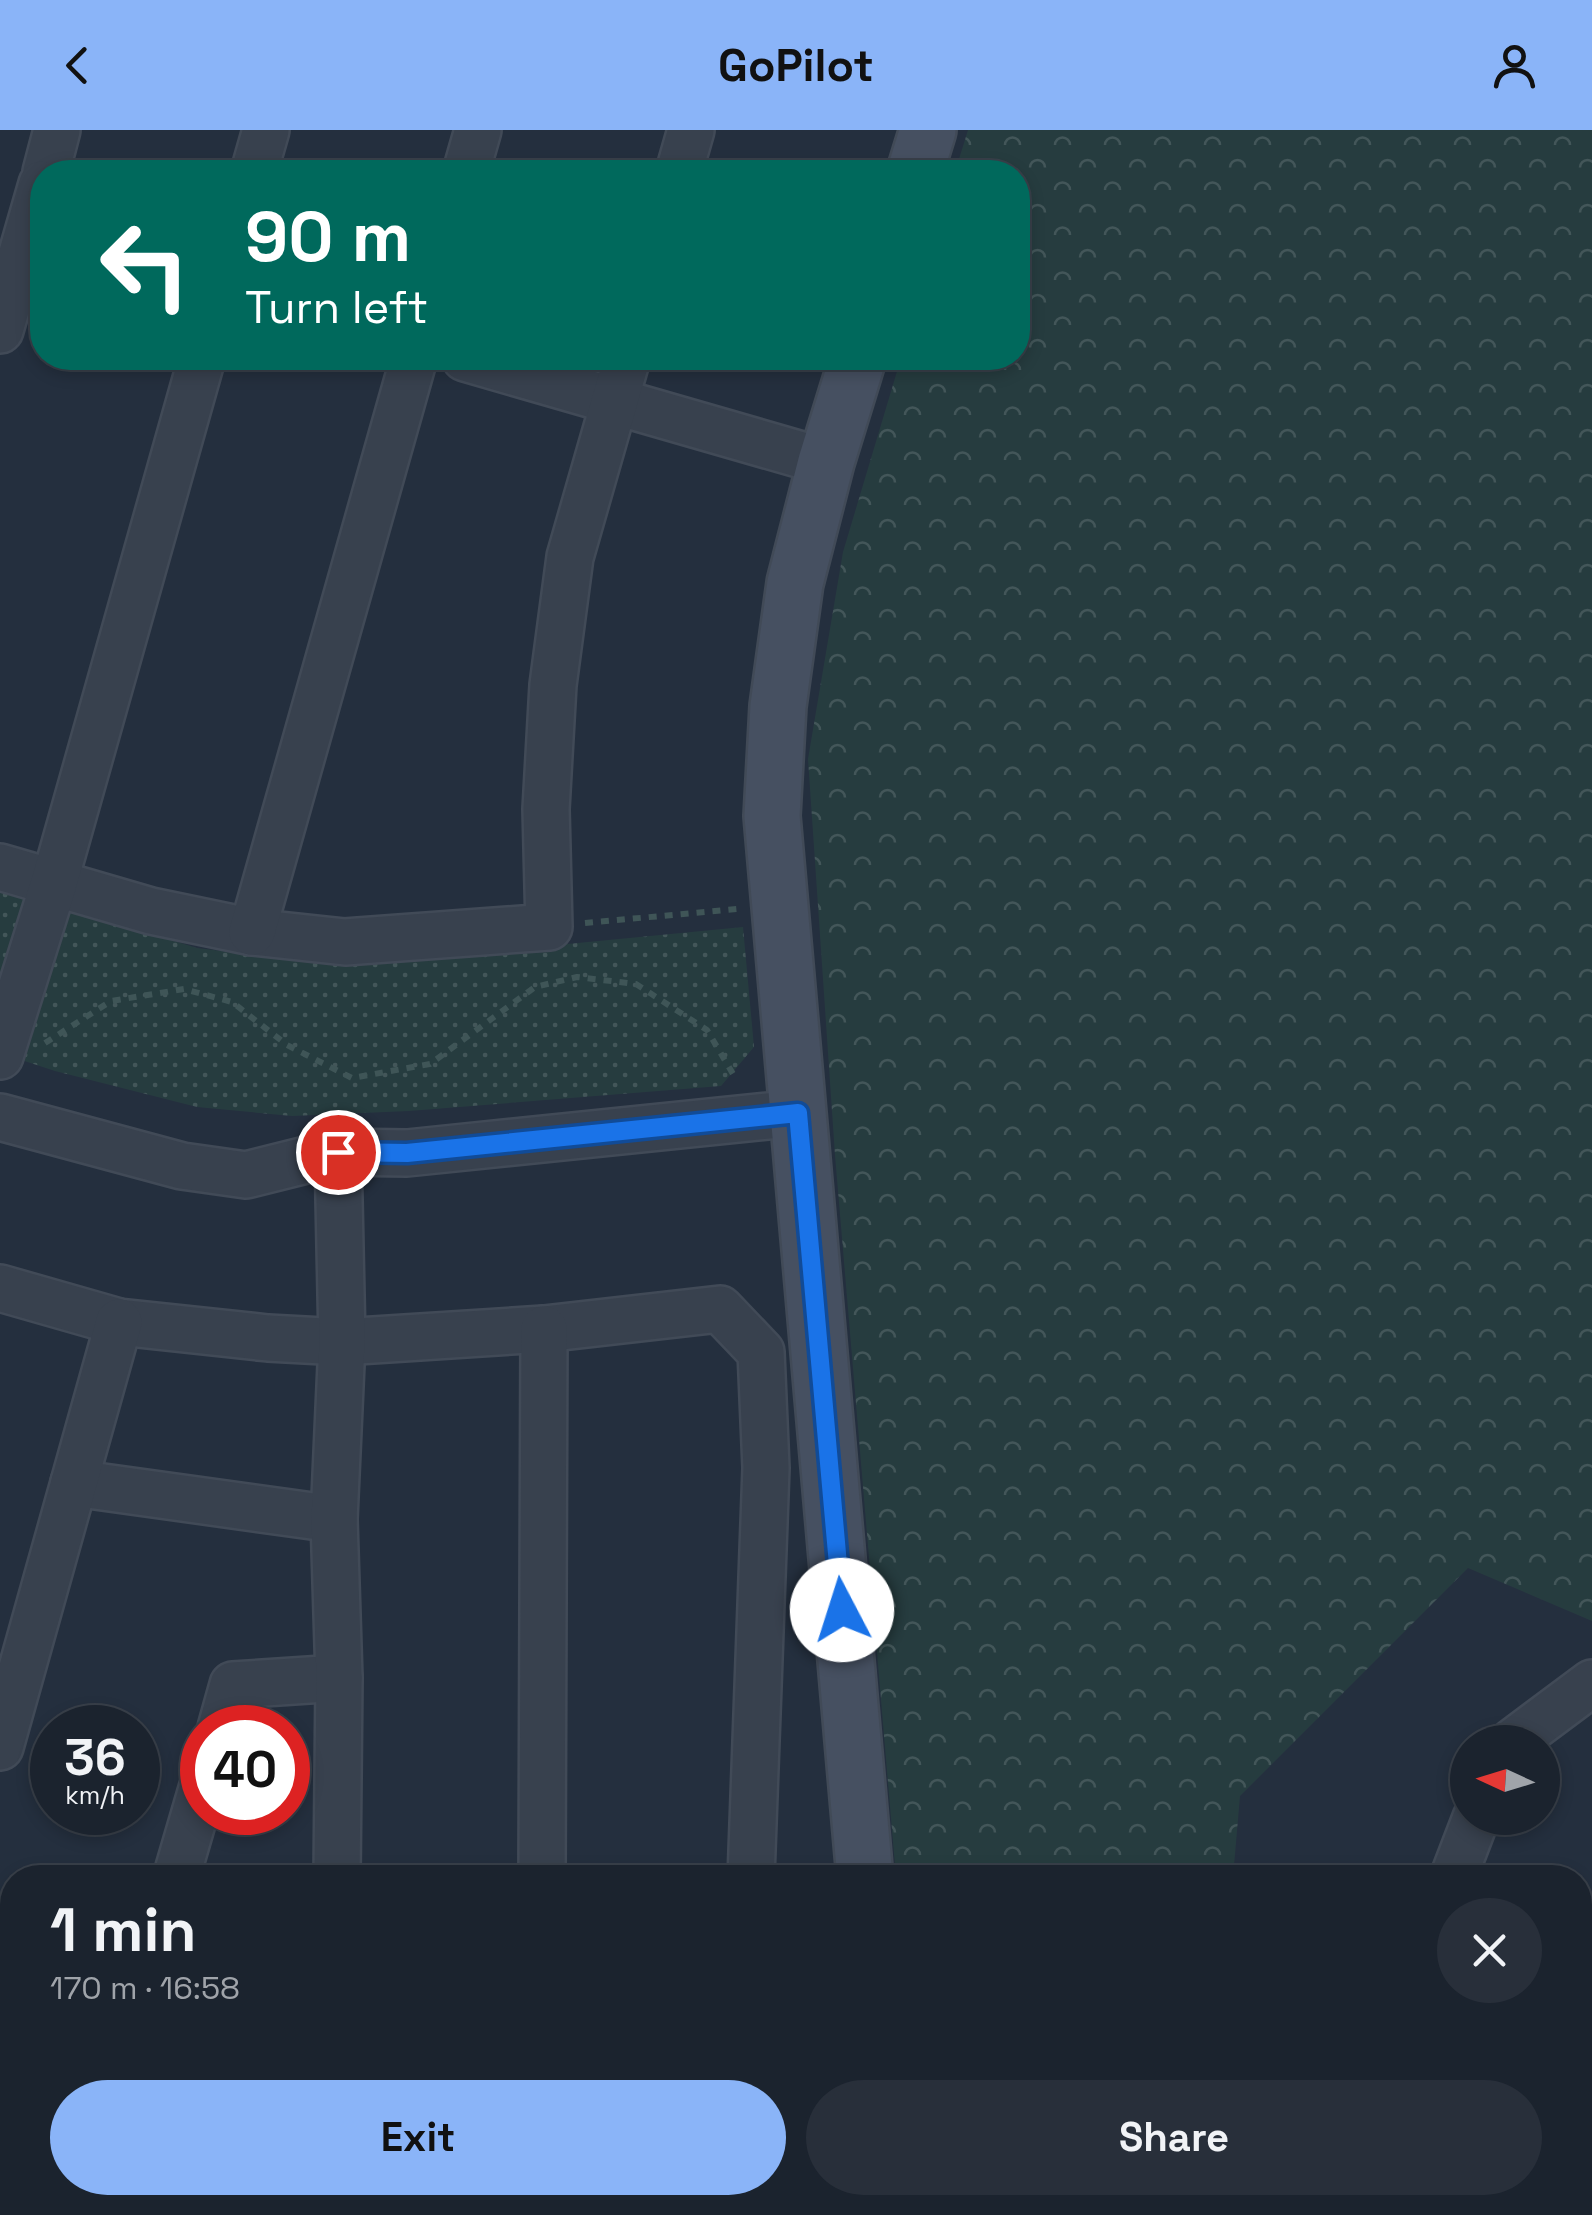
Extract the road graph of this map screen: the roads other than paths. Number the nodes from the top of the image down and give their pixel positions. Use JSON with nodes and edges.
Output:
{"nodes":[{"id":1,"x":58,"y":130,"type":"edge"},
{"id":2,"x":266,"y":130,"type":"edge"},
{"id":3,"x":478,"y":130,"type":"edge"},
{"id":4,"x":691,"y":130,"type":"edge"},
{"id":5,"x":928,"y":130,"type":"edge"},
{"id":6,"x":49,"y":160,"type":"edge"},
{"id":7,"x":257,"y":160,"type":"edge"},
{"id":8,"x":469,"y":160,"type":"edge"},
{"id":9,"x":682,"y":160,"type":"edge"},
{"id":10,"x":919,"y":160,"type":"edge"},
{"id":11,"x":24,"y":226,"type":"edge"},
{"id":12,"x":0,"y":330,"type":"edge"},
{"id":13,"x":199,"y":370,"type":"edge"},
{"id":14,"x":411,"y":370,"type":"edge"},
{"id":15,"x":508,"y":370,"type":"edge"},
{"id":16,"x":623,"y":370,"type":"edge"},
{"id":17,"x":854,"y":370,"type":"edge"},
{"id":18,"x":614,"y":400,"type":"junction"},
{"id":19,"x":826,"y":462,"type":"junction"},
{"id":20,"x":0,"y":867,"type":"edge"},
{"id":21,"x":54,"y":883,"type":"junction"},
{"id":22,"x":252,"y":932,"type":"junction"},
{"id":23,"x":3,"y":1046,"type":"edge"},
{"id":24,"x":798,"y":1113,"type":"junction"},
{"id":25,"x":0,"y":1117,"type":"edge"},
{"id":26,"x":338,"y":1152,"type":"junction"},
{"id":27,"x":0,"y":1288,"type":"edge"},
{"id":28,"x":119,"y":1322,"type":"junction"},
{"id":29,"x":544,"y":1329,"type":"junction"},
{"id":30,"x":342,"y":1342,"type":"junction"},
{"id":31,"x":74,"y":1483,"type":"junction"},
{"id":32,"x":334,"y":1520,"type":"junction"},
{"id":33,"x":339,"y":1678,"type":"junction"},
{"id":34,"x":1592,"y":1684,"type":"edge"},
{"id":35,"x":228,"y":1705,"type":"edge"},
{"id":36,"x":1536,"y":1725,"type":"edge"},
{"id":37,"x":0,"y":1747,"type":"edge"},
{"id":38,"x":189,"y":1835,"type":"edge"},
{"id":39,"x":1469,"y":1835,"type":"edge"},
{"id":40,"x":180,"y":1865,"type":"edge"},
{"id":41,"x":337,"y":1865,"type":"edge"},
{"id":42,"x":542,"y":1865,"type":"edge"},
{"id":43,"x":751,"y":1865,"type":"edge"},
{"id":44,"x":864,"y":1865,"type":"edge"},
{"id":45,"x":1458,"y":1865,"type":"edge"}],
"edges":[{"from":1,"to":6,"type":"street"},
{"from":2,"to":7,"type":"street"},
{"from":3,"to":8,"type":"street"},
{"from":4,"to":9,"type":"street"},
{"from":5,"to":10,"type":"street"},
{"from":11,"to":12,"type":"street"},
{"from":13,"to":21,"type":"street"},
{"from":14,"to":22,"type":"street"},
{"from":15,"to":18,"type":"street"},
{"from":16,"to":18,"type":"street"},
{"from":17,"to":19,"type":"street"},
{"from":18,"to":19,"type":"street"},
{"from":18,"to":22,"type":"street"},
{"from":19,"to":24,"type":"street"},
{"from":20,"to":21,"type":"street"},
{"from":21,"to":22,"type":"street"},
{"from":21,"to":23,"type":"street"},
{"from":24,"to":26,"type":"street"},
{"from":24,"to":44,"type":"street"},
{"from":25,"to":26,"type":"street"},
{"from":26,"to":30,"type":"street"},
{"from":27,"to":28,"type":"street"},
{"from":28,"to":30,"type":"street"},
{"from":28,"to":31,"type":"street"},
{"from":29,"to":30,"type":"street"},
{"from":29,"to":42,"type":"street"},
{"from":29,"to":43,"type":"street"},
{"from":30,"to":32,"type":"street"},
{"from":31,"to":32,"type":"street"},
{"from":31,"to":37,"type":"street"},
{"from":32,"to":33,"type":"street"},
{"from":33,"to":35,"type":"street"},
{"from":33,"to":41,"type":"street"},
{"from":34,"to":36,"type":"street"},
{"from":38,"to":40,"type":"street"},
{"from":39,"to":45,"type":"street"}]}
